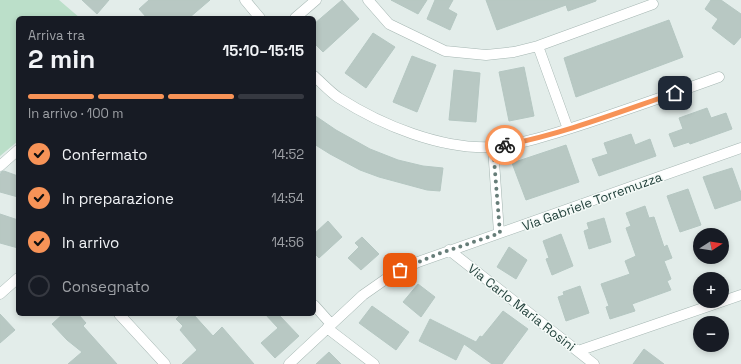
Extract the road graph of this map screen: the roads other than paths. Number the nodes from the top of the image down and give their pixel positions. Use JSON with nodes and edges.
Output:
{"nodes":[{"id":1,"x":245,"y":0,"type":"edge"},
{"id":2,"x":316,"y":0,"type":"edge"},
{"id":3,"x":368,"y":0,"type":"edge"},
{"id":4,"x":653,"y":4,"type":"dead end"},
{"id":5,"x":258,"y":16,"type":"edge"},
{"id":6,"x":297,"y":16,"type":"edge"},
{"id":7,"x":538,"y":46,"type":"junction"},
{"id":8,"x":719,"y":77,"type":"dead end"},
{"id":9,"x":316,"y":78,"type":"edge"},
{"id":10,"x":568,"y":129,"type":"junction"},
{"id":11,"x":493,"y":147,"type":"junction"},
{"id":12,"x":741,"y":148,"type":"edge"},
{"id":13,"x":16,"y":152,"type":"edge"},
{"id":14,"x":0,"y":166,"type":"edge"},
{"id":15,"x":500,"y":233,"type":"junction"},
{"id":16,"x":449,"y":250,"type":"junction"},
{"id":17,"x":16,"y":280,"type":"edge"},
{"id":18,"x":0,"y":294,"type":"edge"},
{"id":19,"x":740,"y":297,"type":"edge"},
{"id":20,"x":316,"y":308,"type":"edge"},
{"id":21,"x":121,"y":316,"type":"edge"},
{"id":22,"x":329,"y":326,"type":"junction"},
{"id":23,"x":578,"y":351,"type":"junction"},
{"id":24,"x":165,"y":364,"type":"edge"},
{"id":25,"x":289,"y":364,"type":"edge"},
{"id":26,"x":374,"y":364,"type":"edge"},
{"id":27,"x":594,"y":364,"type":"edge"}],
"edges":[{"from":1,"to":5,"type":"street"},
{"from":2,"to":6,"type":"street"},
{"from":3,"to":7,"type":"street"},
{"from":4,"to":7,"type":"street"},
{"from":7,"to":10,"type":"street"},
{"from":8,"to":10,"type":"street"},
{"from":9,"to":11,"type":"street"},
{"from":10,"to":11,"type":"street"},
{"from":11,"to":15,"type":"street"},
{"from":12,"to":15,"type":"street","name":"Via Gabriele Torremuzza"},
{"from":13,"to":14,"type":"street"},
{"from":15,"to":16,"type":"street","name":"Via Gabriele Torremuzza"},
{"from":16,"to":22,"type":"street","name":"Via Gabriele Torremuzza"},
{"from":16,"to":23,"type":"street","name":"Via Carlo Maria Rosini"},
{"from":17,"to":18,"type":"street"},
{"from":19,"to":23,"type":"street"},
{"from":20,"to":22,"type":"street"},
{"from":21,"to":24,"type":"street"},
{"from":22,"to":25,"type":"street","name":"Via Gabriele Torremuzza"},
{"from":22,"to":26,"type":"street"},
{"from":23,"to":27,"type":"street","name":"Via Carlo Maria Rosini"}]}
